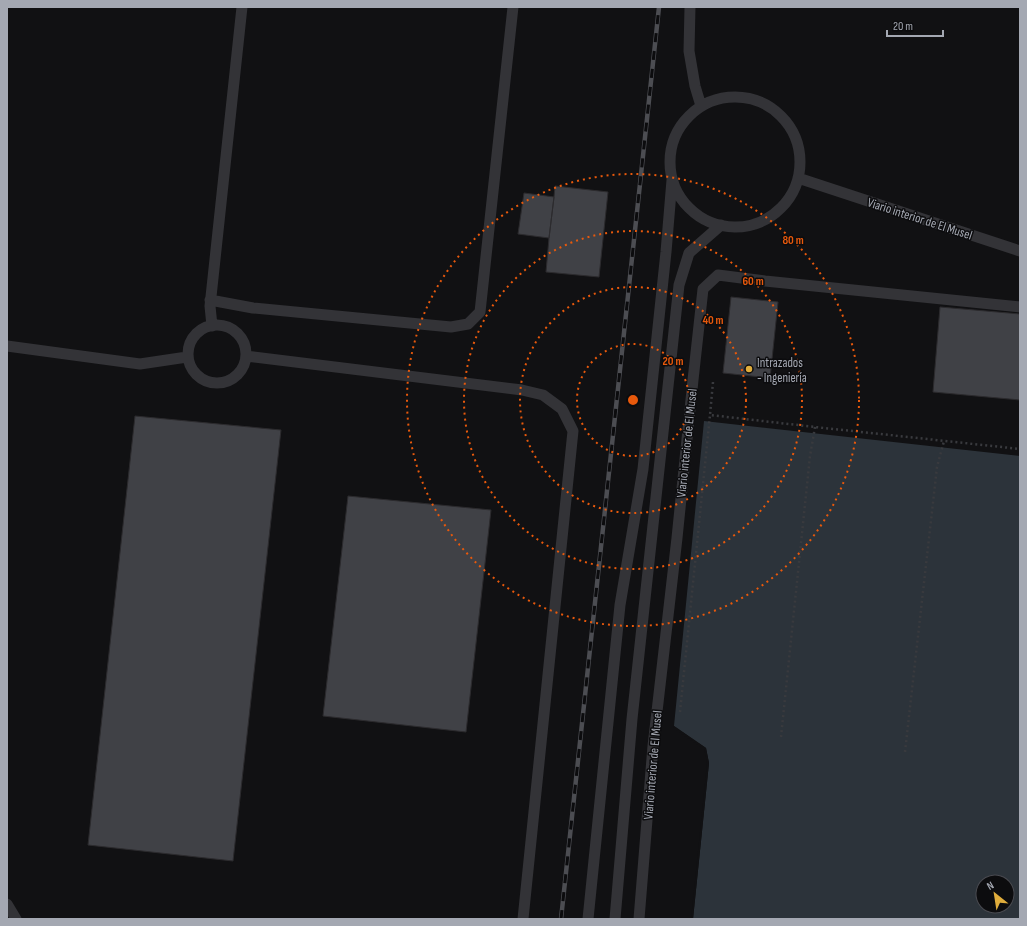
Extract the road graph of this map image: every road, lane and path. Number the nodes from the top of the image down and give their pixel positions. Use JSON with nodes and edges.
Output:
{"nodes":[{"id":1,"x":242,"y":7,"type":"edge"},
{"id":2,"x":513,"y":7,"type":"edge"},
{"id":3,"x":690,"y":7,"type":"edge"},
{"id":4,"x":701,"y":106,"type":"junction"},
{"id":5,"x":798,"y":178,"type":"junction"},
{"id":6,"x":672,"y":180,"type":"junction"},
{"id":7,"x":721,"y":225,"type":"junction"},
{"id":8,"x":1020,"y":251,"type":"edge"},
{"id":9,"x":210,"y":300,"type":"junction"},
{"id":10,"x":1020,"y":307,"type":"edge"},
{"id":11,"x":212,"y":326,"type":"junction"},
{"id":12,"x":7,"y":346,"type":"edge"},
{"id":13,"x":246,"y":356,"type":"junction"},
{"id":14,"x":187,"y":357,"type":"junction"},
{"id":15,"x":713,"y":382,"type":"dead end"},
{"id":16,"x":710,"y":415,"type":"junction"},
{"id":17,"x":815,"y":428,"type":"junction"},
{"id":18,"x":944,"y":442,"type":"junction"},
{"id":19,"x":1020,"y":449,"type":"edge"},
{"id":20,"x":680,"y":712,"type":"dead end"},
{"id":21,"x":781,"y":737,"type":"dead end"},
{"id":22,"x":905,"y":752,"type":"dead end"},
{"id":23,"x":7,"y":904,"type":"edge"},
{"id":24,"x":16,"y":919,"type":"edge"},
{"id":25,"x":523,"y":919,"type":"edge"},
{"id":26,"x":588,"y":919,"type":"edge"},
{"id":27,"x":616,"y":919,"type":"edge"},
{"id":28,"x":639,"y":919,"type":"edge"}],
"edges":[{"from":1,"to":9,"type":"lane"},
{"from":2,"to":9,"type":"lane"},
{"from":3,"to":4,"type":"lane"},
{"from":4,"to":5,"type":"lane"},
{"from":4,"to":6,"type":"lane"},
{"from":5,"to":7,"type":"lane"},
{"from":5,"to":8,"type":"lane","name":"Viario interior de El Musel"},
{"from":6,"to":7,"type":"lane"},
{"from":6,"to":26,"type":"lane"},
{"from":7,"to":27,"type":"lane","name":"Viario interior de El Musel"},
{"from":9,"to":11,"type":"lane"},
{"from":10,"to":28,"type":"lane","name":"Viario interior de El Musel"},
{"from":11,"to":13,"type":"lane"},
{"from":11,"to":14,"type":"lane"},
{"from":12,"to":14,"type":"lane"},
{"from":13,"to":14,"type":"lane"},
{"from":13,"to":25,"type":"lane"},
{"from":15,"to":16,"type":"path"},
{"from":16,"to":17,"type":"path"},
{"from":16,"to":20,"type":"path"},
{"from":17,"to":18,"type":"path"},
{"from":17,"to":21,"type":"path"},
{"from":18,"to":19,"type":"path"},
{"from":18,"to":22,"type":"path"},
{"from":23,"to":24,"type":"lane"}]}
